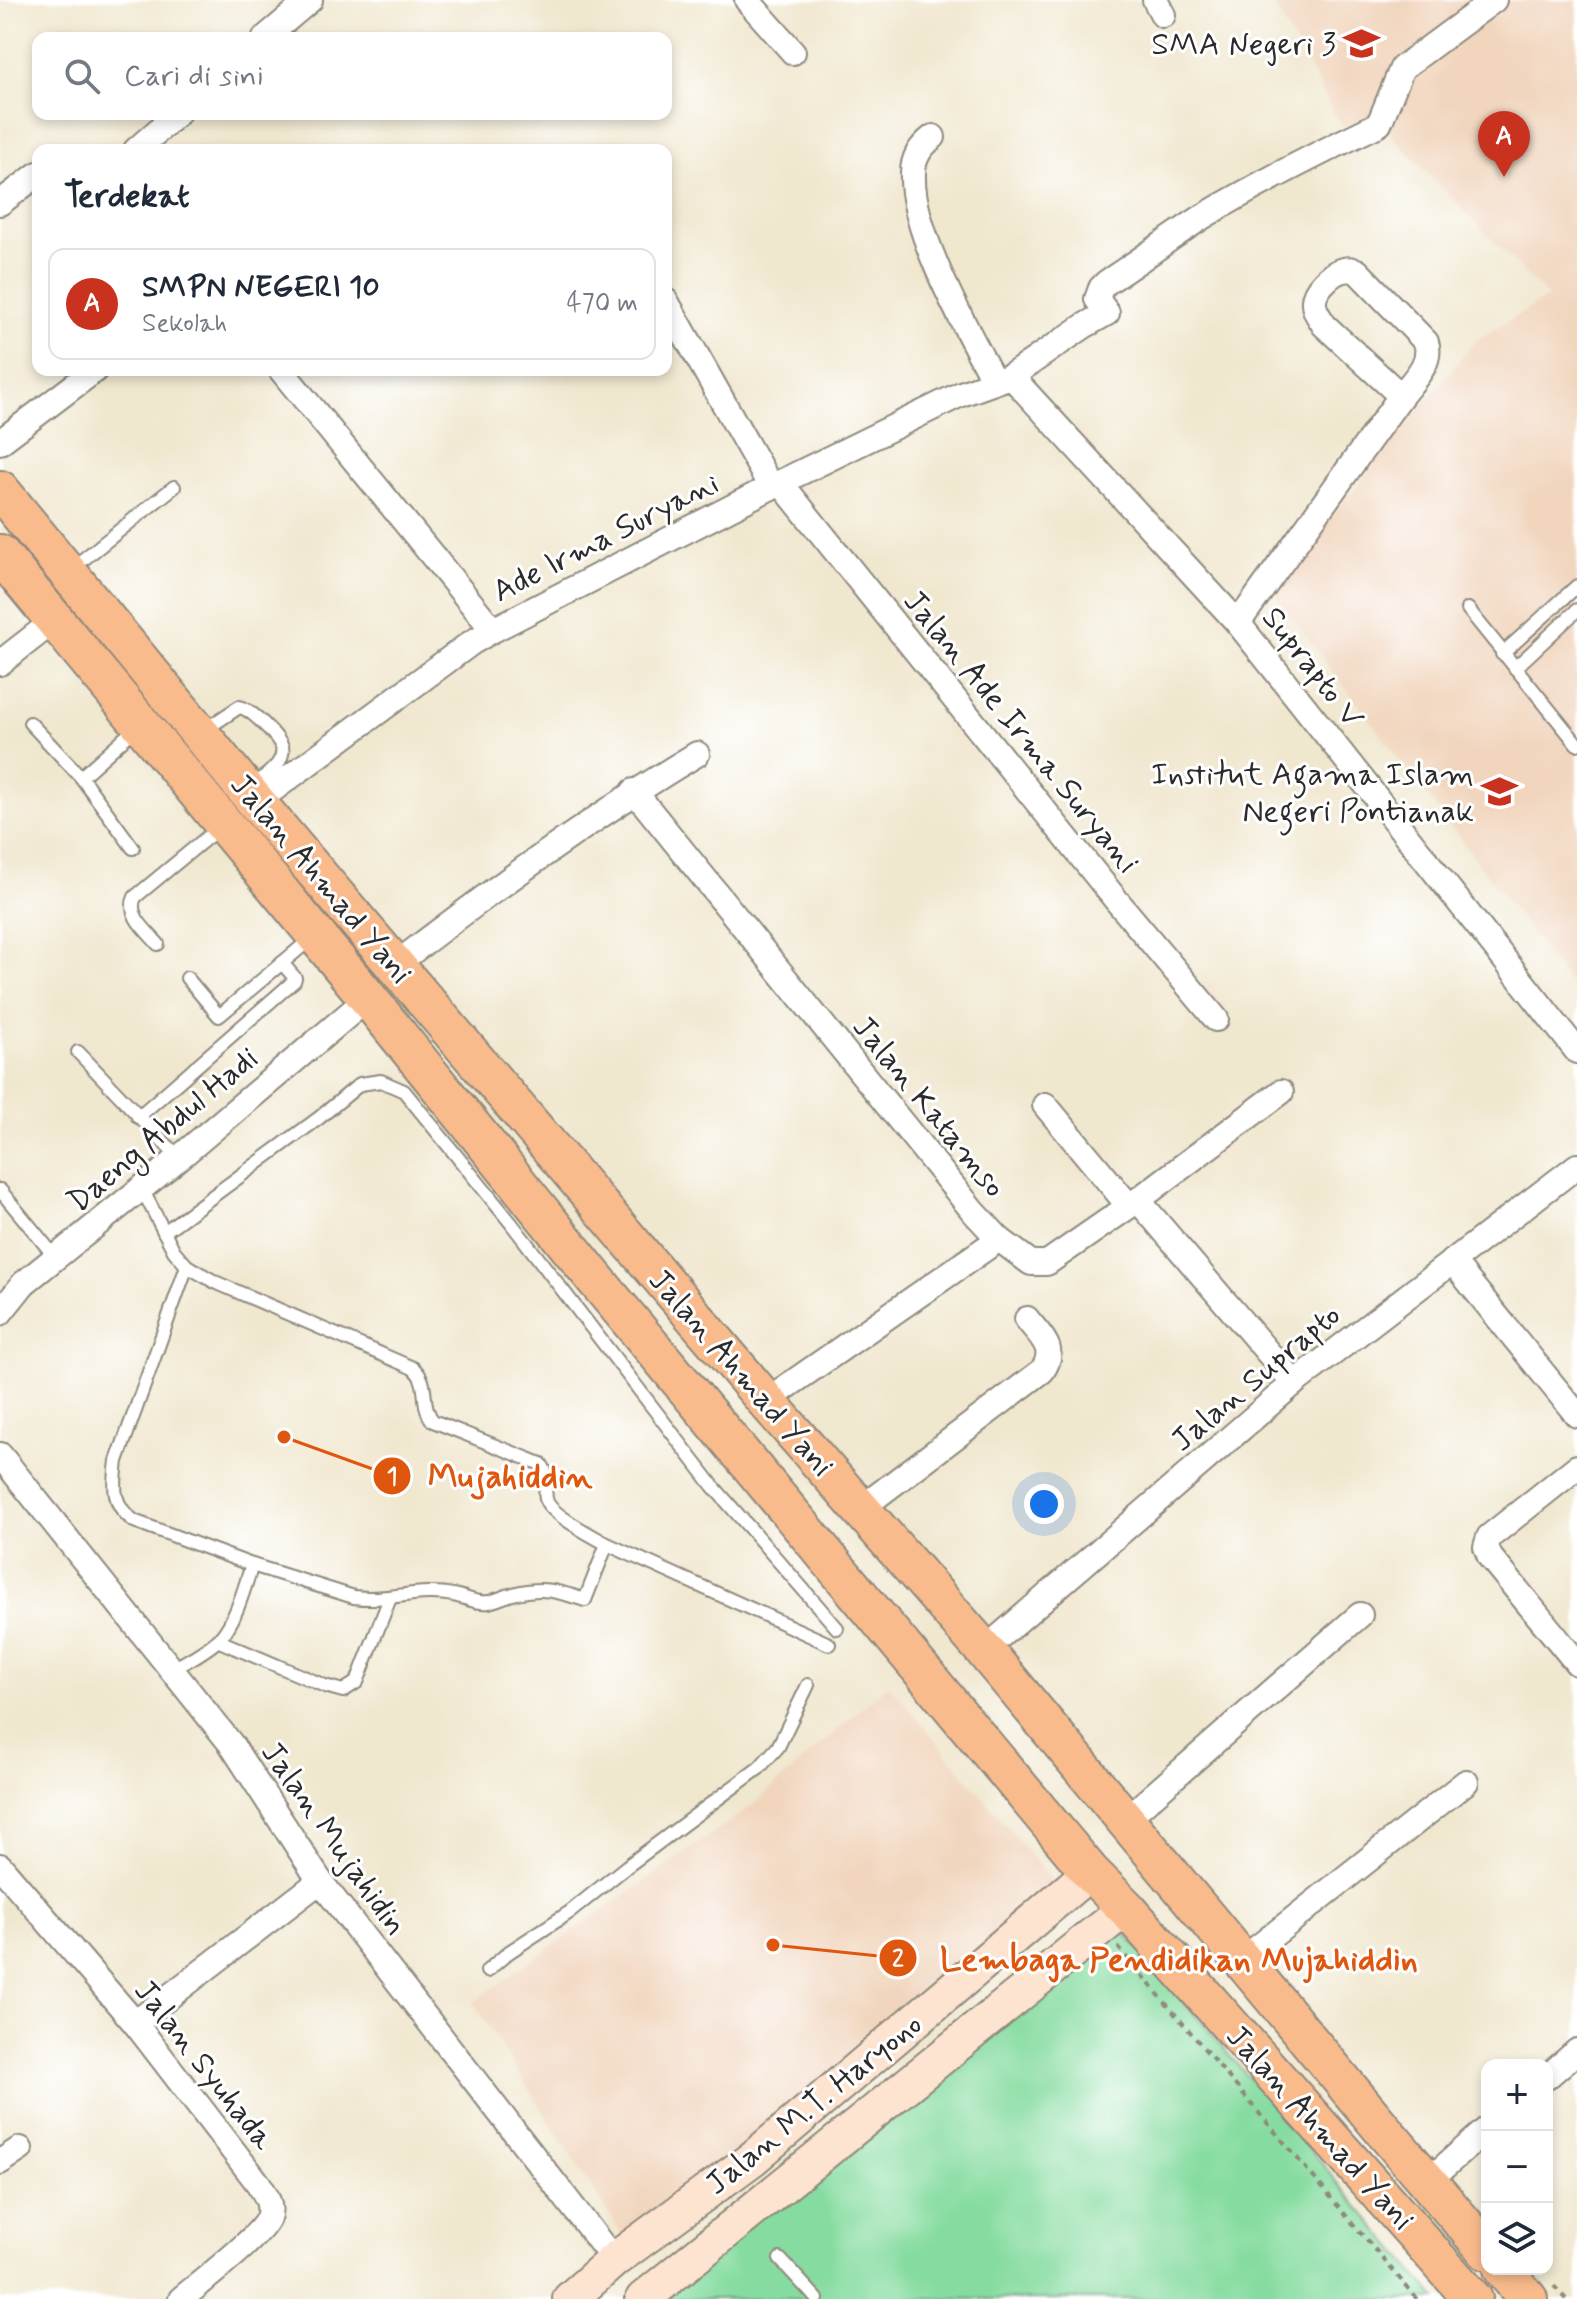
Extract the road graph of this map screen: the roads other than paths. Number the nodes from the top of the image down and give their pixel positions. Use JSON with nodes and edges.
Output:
{"nodes":[{"id":1,"x":310,"y":0,"type":"edge"},
{"id":2,"x":747,"y":0,"type":"edge"},
{"id":3,"x":1494,"y":0,"type":"edge"},
{"id":4,"x":272,"y":32,"type":"edge"},
{"id":5,"x":793,"y":52,"type":"dead end"},
{"id":6,"x":170,"y":120,"type":"edge"},
{"id":7,"x":933,"y":137,"type":"dead end"},
{"id":8,"x":143,"y":144,"type":"edge"},
{"id":9,"x":32,"y":179,"type":"edge"},
{"id":10,"x":0,"y":203,"type":"edge"},
{"id":11,"x":672,"y":311,"type":"edge"},
{"id":12,"x":87,"y":376,"type":"edge"},
{"id":13,"x":286,"y":376,"type":"edge"},
{"id":14,"x":1002,"y":378,"type":"junction"},
{"id":15,"x":1401,"y":396,"type":"junction"},
{"id":16,"x":0,"y":442,"type":"edge"},
{"id":17,"x":776,"y":484,"type":"junction"},
{"id":18,"x":174,"y":487,"type":"dead end"},
{"id":19,"x":0,"y":490,"type":"edge"},
{"id":20,"x":0,"y":554,"type":"edge"},
{"id":21,"x":68,"y":572,"type":"junction"},
{"id":22,"x":1577,"y":586,"type":"edge"},
{"id":23,"x":1468,"y":609,"type":"dead end"},
{"id":24,"x":1577,"y":610,"type":"edge"},
{"id":25,"x":55,"y":620,"type":"junction"},
{"id":26,"x":1238,"y":623,"type":"junction"},
{"id":27,"x":493,"y":630,"type":"junction"},
{"id":28,"x":1502,"y":654,"type":"junction"},
{"id":29,"x":0,"y":663,"type":"edge"},
{"id":30,"x":1515,"y":668,"type":"junction"},
{"id":31,"x":30,"y":723,"type":"dead end"},
{"id":32,"x":141,"y":724,"type":"junction"},
{"id":33,"x":200,"y":733,"type":"junction"},
{"id":34,"x":1577,"y":744,"type":"edge"},
{"id":35,"x":697,"y":754,"type":"dead end"},
{"id":36,"x":81,"y":777,"type":"junction"},
{"id":37,"x":634,"y":791,"type":"junction"},
{"id":38,"x":252,"y":796,"type":"junction"},
{"id":39,"x":223,"y":824,"type":"junction"},
{"id":40,"x":133,"y":848,"type":"dead end"},
{"id":41,"x":315,"y":935,"type":"junction"},
{"id":42,"x":158,"y":944,"type":"dead end"},
{"id":43,"x":282,"y":963,"type":"junction"},
{"id":44,"x":395,"y":965,"type":"junction"},
{"id":45,"x":187,"y":978,"type":"dead end"},
{"id":46,"x":368,"y":998,"type":"junction"},
{"id":47,"x":219,"y":1016,"type":"junction"},
{"id":48,"x":1216,"y":1019,"type":"dead end"},
{"id":49,"x":236,"y":1032,"type":"junction"},
{"id":50,"x":1577,"y":1051,"type":"edge"},
{"id":51,"x":78,"y":1052,"type":"dead end"},
{"id":52,"x":1281,"y":1092,"type":"dead end"},
{"id":53,"x":1045,"y":1105,"type":"dead end"},
{"id":54,"x":138,"y":1117,"type":"junction"},
{"id":55,"x":179,"y":1158,"type":"junction"},
{"id":56,"x":1577,"y":1166,"type":"edge"},
{"id":57,"x":142,"y":1189,"type":"junction"},
{"id":58,"x":0,"y":1190,"type":"edge"},
{"id":59,"x":1133,"y":1203,"type":"junction"},
{"id":60,"x":164,"y":1232,"type":"junction"},
{"id":61,"x":999,"y":1239,"type":"junction"},
{"id":62,"x":637,"y":1250,"type":"junction"},
{"id":63,"x":56,"y":1258,"type":"junction"},
{"id":64,"x":1452,"y":1261,"type":"junction"},
{"id":65,"x":187,"y":1266,"type":"junction"},
{"id":66,"x":596,"y":1280,"type":"junction"},
{"id":67,"x":0,"y":1313,"type":"edge"},
{"id":68,"x":1027,"y":1319,"type":"dead end"},
{"id":69,"x":1294,"y":1383,"type":"junction"},
{"id":70,"x":766,"y":1401,"type":"junction"},
{"id":71,"x":1577,"y":1415,"type":"edge"},
{"id":72,"x":0,"y":1455,"type":"edge"},
{"id":73,"x":1577,"y":1467,"type":"edge"},
{"id":74,"x":860,"y":1509,"type":"junction"},
{"id":75,"x":607,"y":1544,"type":"junction"},
{"id":76,"x":252,"y":1565,"type":"junction"},
{"id":77,"x":390,"y":1598,"type":"junction"},
{"id":78,"x":1360,"y":1615,"type":"dead end"},
{"id":79,"x":837,"y":1628,"type":"dead end"},
{"id":80,"x":217,"y":1640,"type":"junction"},
{"id":81,"x":829,"y":1644,"type":"dead end"},
{"id":82,"x":984,"y":1650,"type":"junction"},
{"id":83,"x":1577,"y":1663,"type":"edge"},
{"id":84,"x":172,"y":1670,"type":"junction"},
{"id":85,"x":808,"y":1685,"type":"dead end"},
{"id":86,"x":1466,"y":1782,"type":"dead end"},
{"id":87,"x":1125,"y":1820,"type":"junction"},
{"id":88,"x":0,"y":1866,"type":"edge"},
{"id":89,"x":1090,"y":1872,"type":"junction"},
{"id":90,"x":320,"y":1881,"type":"junction"},
{"id":91,"x":1114,"y":1918,"type":"junction"},
{"id":92,"x":1242,"y":1960,"type":"junction"},
{"id":93,"x":487,"y":1971,"type":"dead end"},
{"id":94,"x":135,"y":2023,"type":"junction"},
{"id":95,"x":1577,"y":2051,"type":"edge"},
{"id":96,"x":1553,"y":2072,"type":"edge"},
{"id":97,"x":1485,"y":2131,"type":"edge"},
{"id":98,"x":1390,"y":2138,"type":"junction"},
{"id":99,"x":752,"y":2159,"type":"junction"},
{"id":100,"x":1359,"y":2168,"type":"junction"},
{"id":101,"x":1428,"y":2181,"type":"junction"},
{"id":102,"x":780,"y":2188,"type":"junction"},
{"id":103,"x":1481,"y":2244,"type":"edge"},
{"id":104,"x":780,"y":2259,"type":"dead end"},
{"id":105,"x":614,"y":2260,"type":"junction"},
{"id":106,"x":1508,"y":2275,"type":"edge"},
{"id":107,"x":181,"y":2299,"type":"edge"},
{"id":108,"x":570,"y":2299,"type":"edge"},
{"id":109,"x":643,"y":2299,"type":"edge"},
{"id":110,"x":817,"y":2299,"type":"edge"},
{"id":111,"x":1473,"y":2299,"type":"edge"},
{"id":112,"x":1528,"y":2299,"type":"edge"}],
"edges":[{"from":1,"to":4,"type":"street"},
{"from":2,"to":5,"type":"street"},
{"from":3,"to":14,"type":"street","name":"Ade Irma Suryani"},
{"from":6,"to":8,"type":"street"},
{"from":7,"to":14,"type":"street","name":"Suprapto V"},
{"from":9,"to":10,"type":"street"},
{"from":11,"to":17,"type":"street","name":"Jalan Ade Irma Suryani"},
{"from":12,"to":16,"type":"street"},
{"from":13,"to":27,"type":"street"},
{"from":14,"to":17,"type":"street","name":"Ade Irma Suryani"},
{"from":14,"to":26,"type":"street","name":"Suprapto V"},
{"from":15,"to":15,"type":"street"},
{"from":15,"to":26,"type":"street"},
{"from":17,"to":27,"type":"street","name":"Ade Irma Suryani"},
{"from":17,"to":48,"type":"street","name":"Jalan Ade Irma Suryani"},
{"from":18,"to":21,"type":"lane"},
{"from":19,"to":21,"type":"main road","name":"Jalan Ahmad Yani"},
{"from":20,"to":25,"type":"main road","name":"Jalan Ahmad Yani"},
{"from":21,"to":33,"type":"main road","name":"Jalan Ahmad Yani"},
{"from":22,"to":28,"type":"lane"},
{"from":23,"to":28,"type":"lane"},
{"from":24,"to":30,"type":"lane"},
{"from":25,"to":29,"type":"street"},
{"from":25,"to":32,"type":"main road","name":"Jalan Ahmad Yani"},
{"from":26,"to":50,"type":"street","name":"Suprapto V"},
{"from":27,"to":38,"type":"street","name":"Ade Irma Suryani"},
{"from":28,"to":30,"type":"lane"},
{"from":30,"to":34,"type":"lane"},
{"from":31,"to":36,"type":"lane"},
{"from":32,"to":36,"type":"lane"},
{"from":32,"to":39,"type":"main road","name":"Jalan Ahmad Yani"},
{"from":33,"to":38,"type":"main road","name":"Jalan Ahmad Yani"},
{"from":33,"to":38,"type":"lane"},
{"from":35,"to":37,"type":"street"},
{"from":36,"to":40,"type":"lane"},
{"from":37,"to":44,"type":"street"},
{"from":37,"to":61,"type":"street","name":"Jalan Katamso"},
{"from":38,"to":44,"type":"main road","name":"Jalan Ahmad Yani"},
{"from":39,"to":41,"type":"main road","name":"Jalan Ahmad Yani"},
{"from":39,"to":42,"type":"lane"},
{"from":41,"to":43,"type":"lane"},
{"from":41,"to":46,"type":"main road","name":"Jalan Ahmad Yani"},
{"from":43,"to":47,"type":"lane"},
{"from":43,"to":49,"type":"lane"},
{"from":44,"to":62,"type":"main road","name":"Jalan Ahmad Yani"},
{"from":45,"to":47,"type":"lane"},
{"from":46,"to":55,"type":"street","name":"Daeng Abdul Hadi"},
{"from":46,"to":66,"type":"main road","name":"Jalan Ahmad Yani"},
{"from":47,"to":49,"type":"lane"},
{"from":49,"to":54,"type":"lane"},
{"from":51,"to":54,"type":"lane"},
{"from":52,"to":59,"type":"street"},
{"from":53,"to":59,"type":"street"},
{"from":54,"to":55,"type":"lane"},
{"from":55,"to":57,"type":"street","name":"Daeng Abdul Hadi"},
{"from":56,"to":64,"type":"street","name":"Jalan Suprapto"},
{"from":57,"to":60,"type":"lane"},
{"from":57,"to":63,"type":"street","name":"Daeng Abdul Hadi"},
{"from":58,"to":63,"type":"lane"},
{"from":59,"to":61,"type":"street"},
{"from":59,"to":69,"type":"street"},
{"from":60,"to":65,"type":"lane"},
{"from":60,"to":79,"type":"lane"},
{"from":61,"to":70,"type":"street","name":"Jalan Katamso"},
{"from":62,"to":66,"type":"main road"},
{"from":62,"to":70,"type":"main road","name":"Jalan Ahmad Yani"},
{"from":63,"to":67,"type":"street","name":"Daeng Abdul Hadi"},
{"from":64,"to":69,"type":"street","name":"Jalan Suprapto"},
{"from":64,"to":71,"type":"street"},
{"from":65,"to":75,"type":"lane"},
{"from":65,"to":76,"type":"lane"},
{"from":66,"to":89,"type":"main road","name":"Jalan Ahmad Yani"},
{"from":68,"to":74,"type":"street"},
{"from":69,"to":82,"type":"street","name":"Jalan Suprapto"},
{"from":70,"to":74,"type":"main road","name":"Jalan Ahmad Yani"},
{"from":72,"to":84,"type":"street","name":"Jalan Mujahidin"},
{"from":73,"to":83,"type":"street"},
{"from":74,"to":82,"type":"main road","name":"Jalan Ahmad Yani"},
{"from":75,"to":77,"type":"lane"},
{"from":75,"to":81,"type":"lane"},
{"from":76,"to":77,"type":"lane"},
{"from":76,"to":80,"type":"lane"},
{"from":77,"to":80,"type":"lane"},
{"from":78,"to":87,"type":"street"},
{"from":80,"to":84,"type":"lane"},
{"from":82,"to":87,"type":"main road","name":"Jalan Ahmad Yani"},
{"from":84,"to":90,"type":"street","name":"Jalan Mujahidin"},
{"from":85,"to":93,"type":"lane"},
{"from":86,"to":92,"type":"street"},
{"from":87,"to":92,"type":"main road","name":"Jalan Ahmad Yani"},
{"from":88,"to":94,"type":"street","name":"Jalan Syuhada"},
{"from":89,"to":91,"type":"main road","name":"Jalan Ahmad Yani"},
{"from":89,"to":99,"type":"street","name":"Jalan M.T. Haryono"},
{"from":90,"to":94,"type":"street"},
{"from":90,"to":105,"type":"street","name":"Jalan Mujahidin"},
{"from":91,"to":100,"type":"main road","name":"Jalan Ahmad Yani"},
{"from":91,"to":102,"type":"street"},
{"from":92,"to":98,"type":"main road","name":"Jalan Ahmad Yani"},
{"from":94,"to":107,"type":"street","name":"Jalan Syuhada"},
{"from":95,"to":96,"type":"street"},
{"from":97,"to":101,"type":"street"},
{"from":98,"to":100,"type":"main road"},
{"from":98,"to":101,"type":"main road","name":"Jalan Ahmad Yani"},
{"from":99,"to":102,"type":"street"},
{"from":99,"to":105,"type":"street","name":"Jalan M.T. Haryono"},
{"from":100,"to":111,"type":"main road","name":"Jalan Ahmad Yani"},
{"from":101,"to":103,"type":"main road","name":"Jalan Ahmad Yani"},
{"from":102,"to":109,"type":"street"},
{"from":104,"to":110,"type":"lane"},
{"from":105,"to":108,"type":"street","name":"Jalan M.T. Haryono"},
{"from":106,"to":112,"type":"main road"}]}
